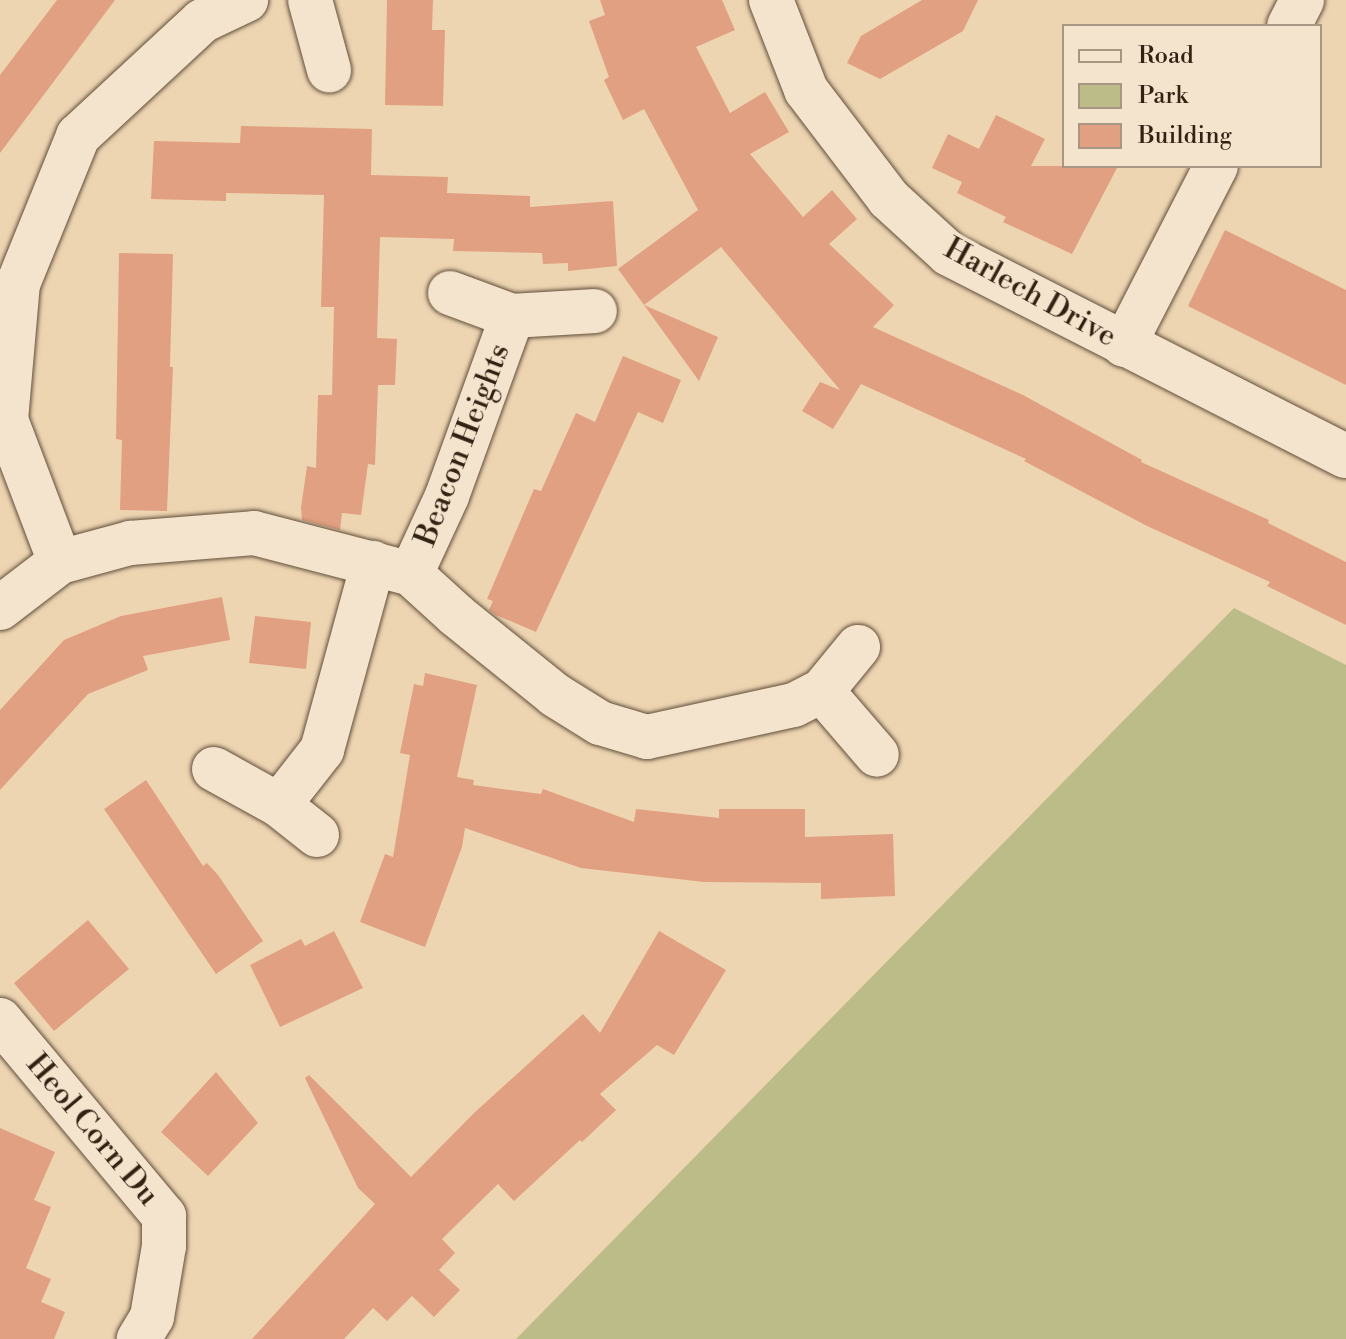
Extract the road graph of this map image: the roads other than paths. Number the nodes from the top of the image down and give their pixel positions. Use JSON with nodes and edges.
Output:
{"nodes":[{"id":1,"x":246,"y":0,"type":"edge"},
{"id":2,"x":310,"y":0,"type":"edge"},
{"id":3,"x":771,"y":0,"type":"edge"},
{"id":4,"x":1302,"y":0,"type":"edge"},
{"id":5,"x":1290,"y":24,"type":"edge"},
{"id":6,"x":329,"y":70,"type":"dead end"},
{"id":7,"x":1215,"y":168,"type":"edge"},
{"id":8,"x":450,"y":293,"type":"dead end"},
{"id":9,"x":595,"y":311,"type":"dead end"},
{"id":10,"x":512,"y":316,"type":"junction"},
{"id":11,"x":1124,"y":345,"type":"junction"},
{"id":12,"x":3,"y":421,"type":"edge"},
{"id":13,"x":1346,"y":456,"type":"edge"},
{"id":14,"x":60,"y":562,"type":"junction"},
{"id":15,"x":392,"y":568,"type":"junction"},
{"id":16,"x":0,"y":608,"type":"edge"},
{"id":17,"x":858,"y":647,"type":"dead end"},
{"id":18,"x":822,"y":691,"type":"junction"},
{"id":19,"x":877,"y":755,"type":"dead end"},
{"id":20,"x":214,"y":769,"type":"dead end"},
{"id":21,"x":279,"y":805,"type":"junction"},
{"id":22,"x":317,"y":835,"type":"dead end"},
{"id":23,"x":0,"y":1020,"type":"edge"},
{"id":24,"x":139,"y":1339,"type":"edge"}],
"edges":[{"from":1,"to":12,"type":"street"},
{"from":2,"to":6,"type":"street"},
{"from":3,"to":11,"type":"street","name":"Harlech Drive"},
{"from":4,"to":5,"type":"street"},
{"from":7,"to":11,"type":"street"},
{"from":8,"to":10,"type":"street","name":"Beacon Heights"},
{"from":9,"to":10,"type":"street","name":"Beacon Heights"},
{"from":10,"to":15,"type":"street","name":"Beacon Heights"},
{"from":11,"to":13,"type":"street","name":"Harlech Drive"},
{"from":12,"to":14,"type":"street"},
{"from":14,"to":15,"type":"street","name":"Beacon Heights"},
{"from":14,"to":16,"type":"street","name":"Beacon Heights"},
{"from":15,"to":18,"type":"street","name":"Beacon Heights"},
{"from":15,"to":21,"type":"street","name":"Beacon Heights"},
{"from":17,"to":18,"type":"street","name":"Beacon Heights"},
{"from":18,"to":19,"type":"street"},
{"from":20,"to":21,"type":"street"},
{"from":21,"to":22,"type":"street"},
{"from":23,"to":24,"type":"street","name":"Heol Corn Du"}]}
